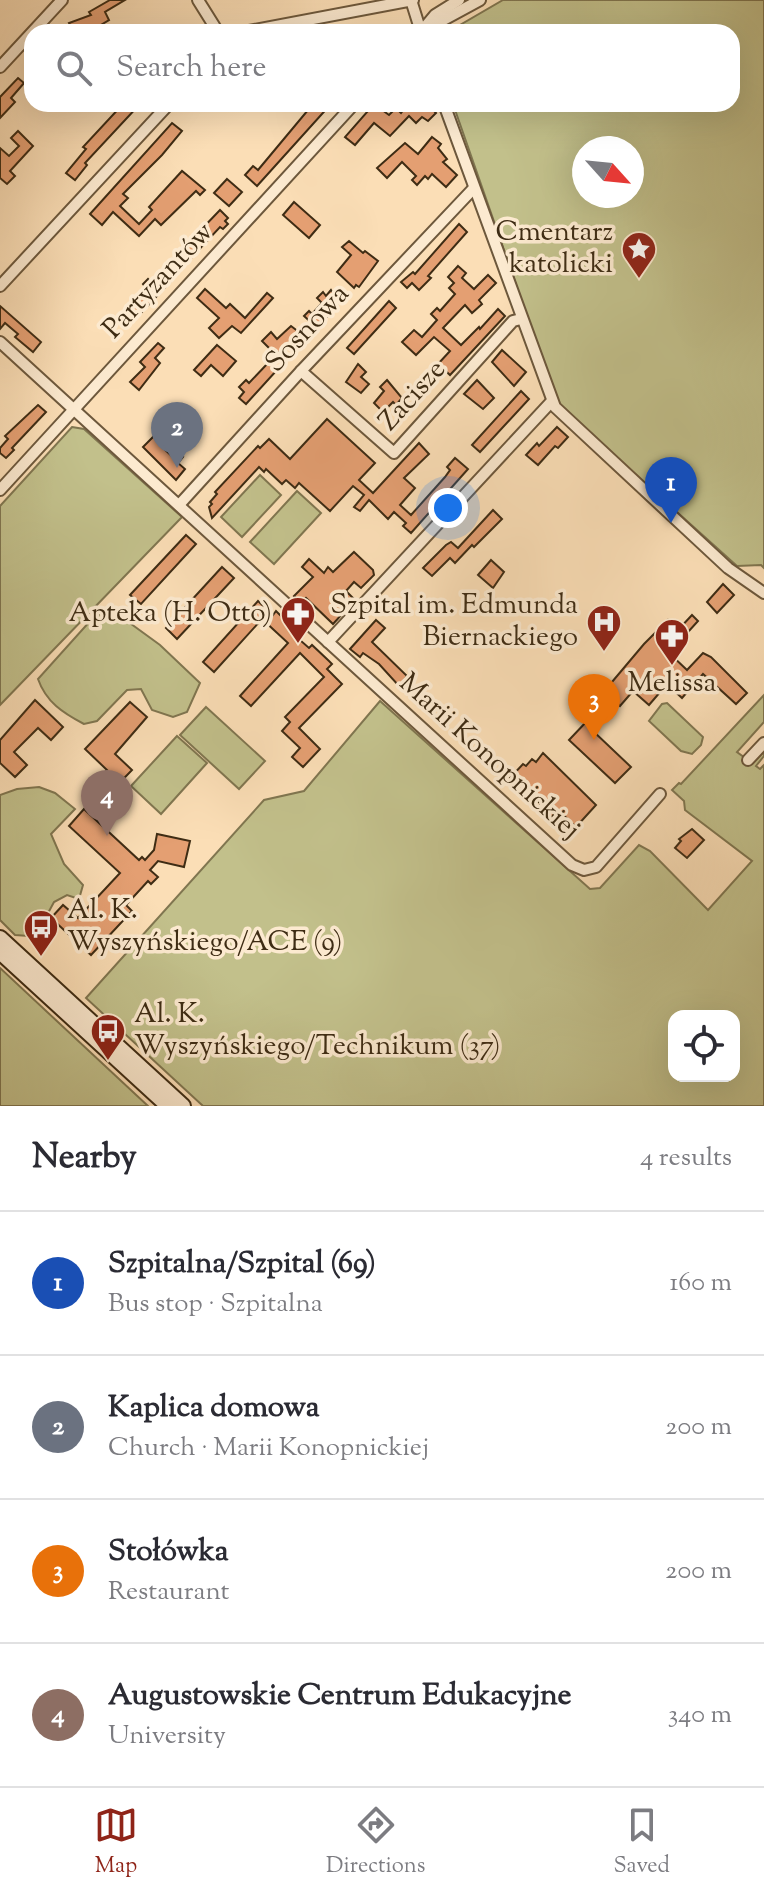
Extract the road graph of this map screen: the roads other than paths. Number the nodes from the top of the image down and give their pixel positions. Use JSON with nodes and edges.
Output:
{"nodes":[{"id":1,"x":62,"y":0,"type":"edge"},
{"id":2,"x":198,"y":0,"type":"edge"},
{"id":3,"x":412,"y":0,"type":"edge"},
{"id":4,"x":459,"y":0,"type":"edge"},
{"id":5,"x":480,"y":0,"type":"edge"},
{"id":6,"x":40,"y":24,"type":"edge"},
{"id":7,"x":213,"y":24,"type":"edge"},
{"id":8,"x":286,"y":24,"type":"edge"},
{"id":9,"x":419,"y":24,"type":"edge"},
{"id":10,"x":428,"y":24,"type":"edge"},
{"id":11,"x":436,"y":24,"type":"edge"},
{"id":12,"x":24,"y":41,"type":"edge"},
{"id":13,"x":0,"y":67,"type":"edge"},
{"id":14,"x":162,"y":112,"type":"edge"},
{"id":15,"x":347,"y":112,"type":"edge"},
{"id":16,"x":447,"y":112,"type":"edge"},
{"id":17,"x":474,"y":188,"type":"junction"},
{"id":18,"x":0,"y":286,"type":"edge"},
{"id":19,"x":521,"y":319,"type":"junction"},
{"id":20,"x":0,"y":342,"type":"edge"},
{"id":21,"x":301,"y":371,"type":"junction"},
{"id":22,"x":552,"y":401,"type":"junction"},
{"id":23,"x":73,"y":410,"type":"junction"},
{"id":24,"x":0,"y":490,"type":"edge"},
{"id":25,"x":179,"y":505,"type":"junction"},
{"id":26,"x":764,"y":593,"type":"edge"},
{"id":27,"x":328,"y":642,"type":"junction"},
{"id":28,"x":764,"y":743,"type":"edge"},
{"id":29,"x":748,"y":760,"type":"dead end"},
{"id":30,"x":660,"y":794,"type":"dead end"},
{"id":31,"x":0,"y":938,"type":"edge"},
{"id":32,"x":0,"y":952,"type":"edge"},
{"id":33,"x":59,"y":999,"type":"junction"},
{"id":34,"x":168,"y":1106,"type":"edge"},
{"id":35,"x":183,"y":1106,"type":"edge"}],
"edges":[{"from":1,"to":6,"type":"street"},
{"from":2,"to":7,"type":"street"},
{"from":3,"to":8,"type":"street"},
{"from":3,"to":9,"type":"street"},
{"from":4,"to":10,"type":"street"},
{"from":5,"to":11,"type":"street"},
{"from":12,"to":13,"type":"street"},
{"from":14,"to":18,"type":"street"},
{"from":15,"to":23,"type":"street","name":"Partyzantów"},
{"from":16,"to":17,"type":"street"},
{"from":17,"to":19,"type":"street"},
{"from":17,"to":21,"type":"street","name":"Sosnowa"},
{"from":19,"to":21,"type":"street","name":"Zacisze"},
{"from":19,"to":22,"type":"street"},
{"from":20,"to":23,"type":"street","name":"Marii Konopnickiej"},
{"from":21,"to":25,"type":"street","name":"Sosnowa"},
{"from":22,"to":26,"type":"street"},
{"from":22,"to":27,"type":"street"},
{"from":23,"to":24,"type":"street","name":"Partyzantów"},
{"from":23,"to":25,"type":"street","name":"Marii Konopnickiej"},
{"from":25,"to":27,"type":"street","name":"Marii Konopnickiej"},
{"from":27,"to":30,"type":"street","name":"Marii Konopnickiej"},
{"from":28,"to":29,"type":"street"},
{"from":31,"to":33,"type":"main road"},
{"from":32,"to":33,"type":"main road"},
{"from":33,"to":34,"type":"main road"},
{"from":33,"to":35,"type":"main road"}]}
